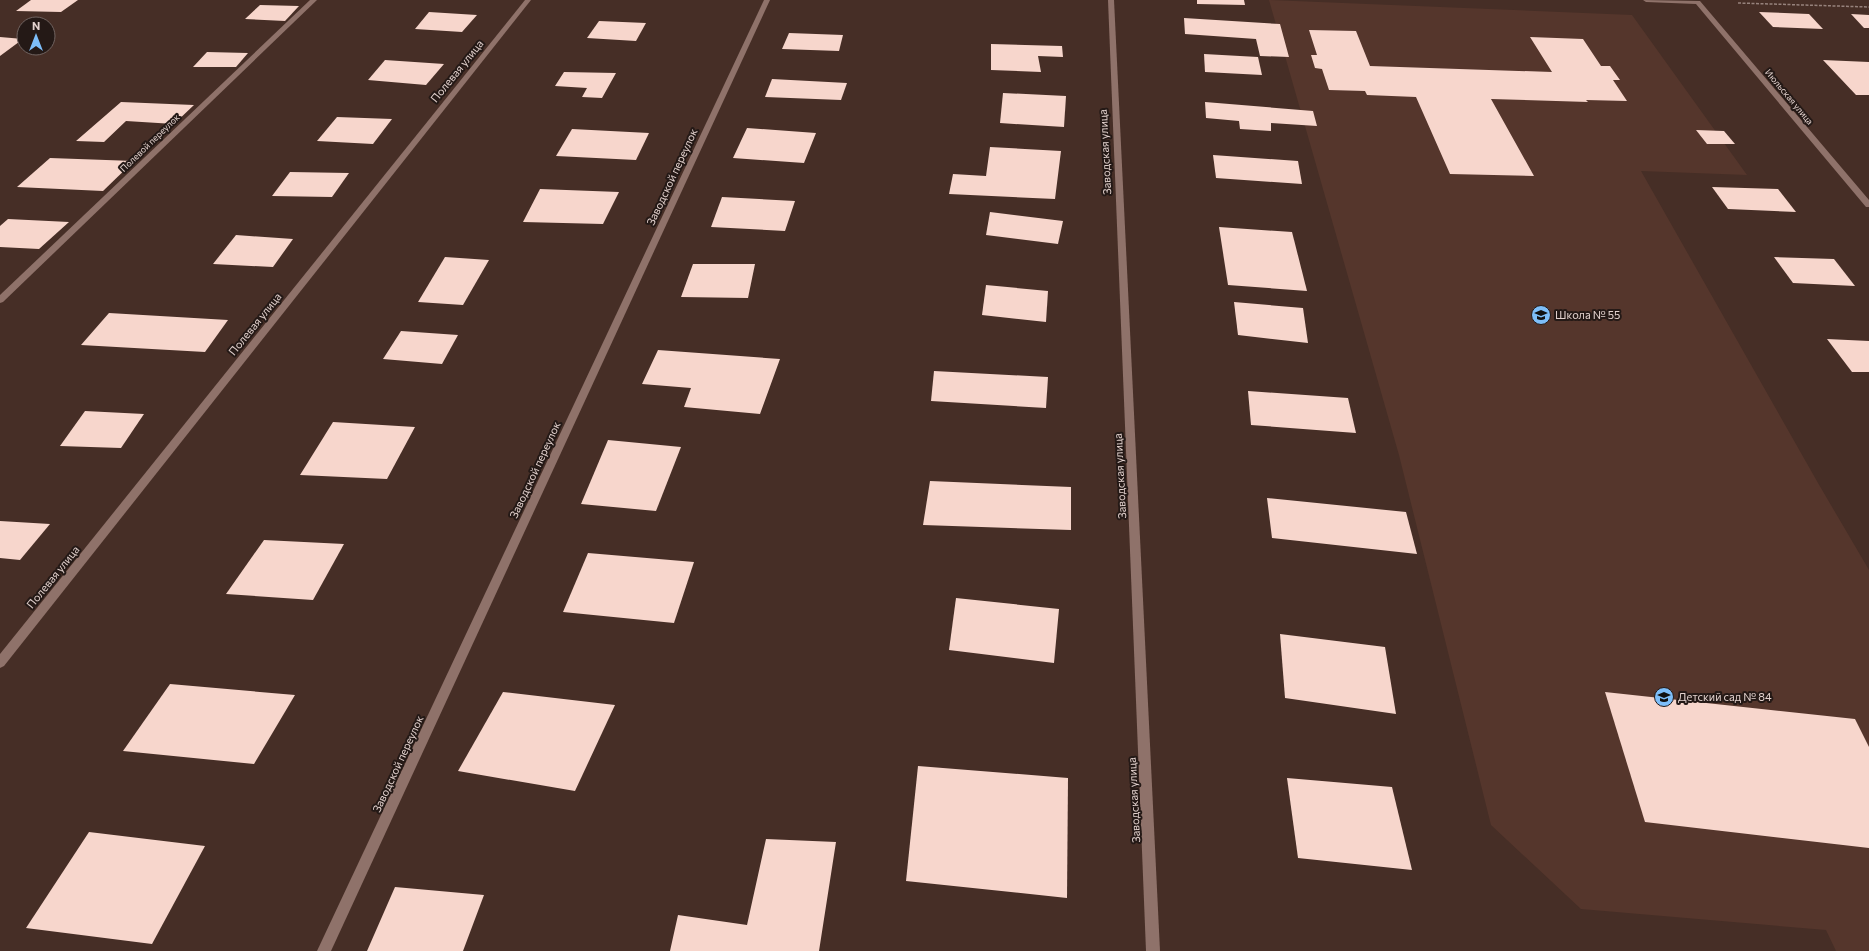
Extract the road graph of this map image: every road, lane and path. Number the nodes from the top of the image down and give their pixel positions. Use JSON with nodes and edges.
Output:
{"nodes":[{"id":1,"x":314,"y":0,"type":"edge"},
{"id":2,"x":528,"y":0,"type":"edge"},
{"id":3,"x":767,"y":0,"type":"edge"},
{"id":4,"x":1111,"y":0,"type":"edge"},
{"id":5,"x":1646,"y":0,"type":"edge"},
{"id":6,"x":1697,"y":1,"type":"edge"},
{"id":7,"x":1869,"y":7,"type":"edge"},
{"id":8,"x":1869,"y":205,"type":"edge"},
{"id":9,"x":0,"y":300,"type":"edge"},
{"id":10,"x":0,"y":663,"type":"edge"},
{"id":11,"x":324,"y":951,"type":"edge"},
{"id":12,"x":1153,"y":951,"type":"edge"}],
"edges":[{"from":1,"to":9,"type":"street","name":"Полевой переулок"},
{"from":2,"to":10,"type":"street","name":"Полевая улица"},
{"from":3,"to":11,"type":"street","name":"Заводской переулок"},
{"from":4,"to":12,"type":"street","name":"Заводская улица"},
{"from":5,"to":6,"type":"street"},
{"from":6,"to":7,"type":"path"},
{"from":6,"to":8,"type":"street","name":"Июльская улица"}]}
